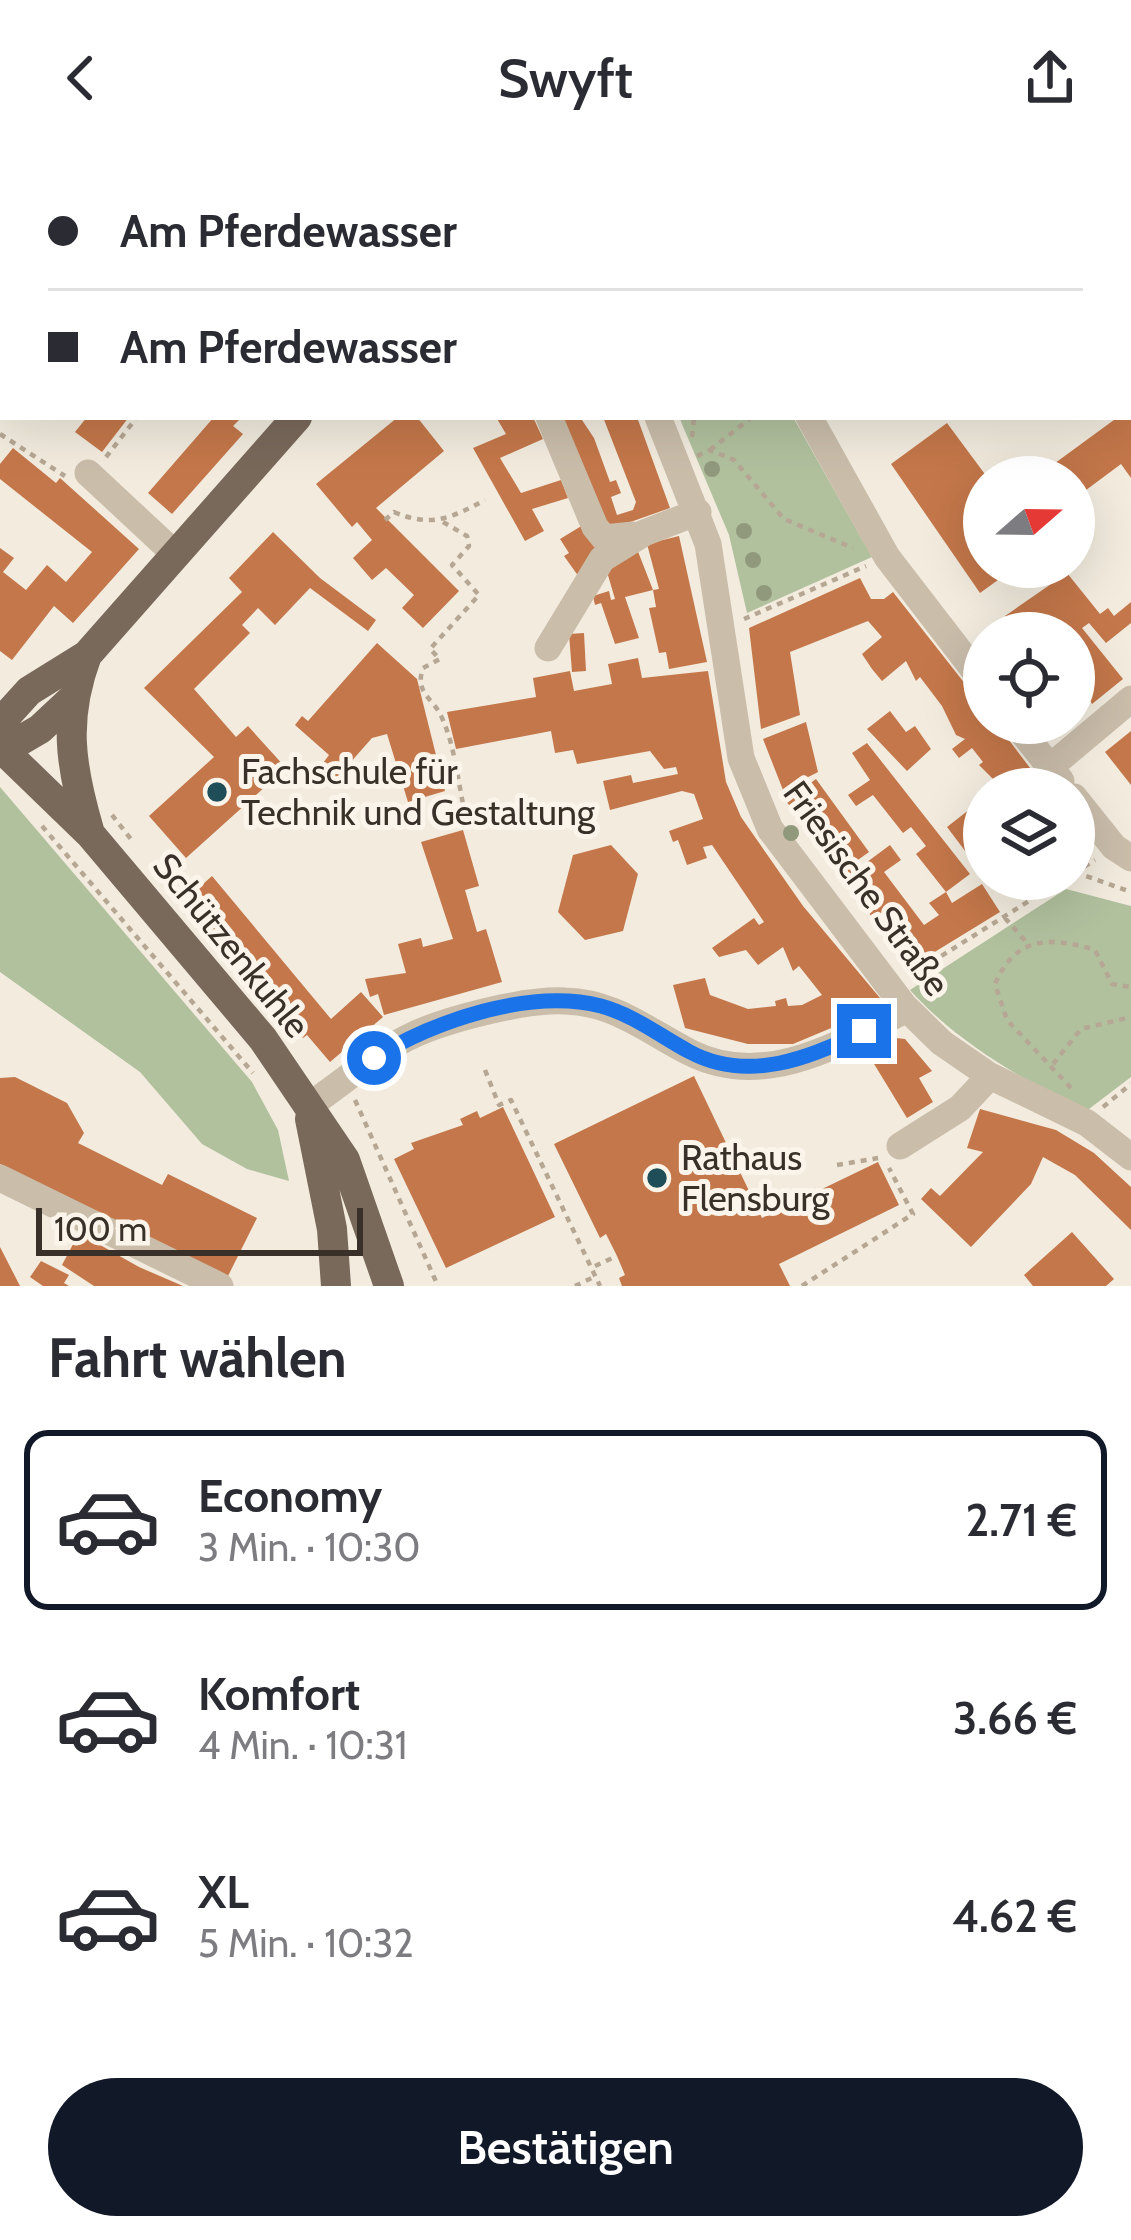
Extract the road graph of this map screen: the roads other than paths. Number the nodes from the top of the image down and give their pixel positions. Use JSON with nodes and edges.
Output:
{"nodes":[{"id":1,"x":294,"y":420,"type":"edge"},
{"id":2,"x":550,"y":420,"type":"edge"},
{"id":3,"x":659,"y":420,"type":"edge"},
{"id":4,"x":810,"y":420,"type":"edge"},
{"id":5,"x":88,"y":473,"type":"road end"},
{"id":6,"x":698,"y":512,"type":"junction"},
{"id":7,"x":644,"y":533,"type":"junction"},
{"id":8,"x":175,"y":554,"type":"junction"},
{"id":9,"x":548,"y":648,"type":"dead end"},
{"id":10,"x":87,"y":655,"type":"junction"},
{"id":11,"x":963,"y":658,"type":"edge"},
{"id":12,"x":1131,"y":699,"type":"edge"},
{"id":13,"x":70,"y":701,"type":"junction"},
{"id":14,"x":1,"y":740,"type":"edge"},
{"id":15,"x":1032,"y":744,"type":"edge"},
{"id":16,"x":1051,"y":768,"type":"edge"},
{"id":17,"x":1068,"y":768,"type":"edge"},
{"id":18,"x":1095,"y":824,"type":"edge"},
{"id":19,"x":91,"y":836,"type":"junction"},
{"id":20,"x":1131,"y":858,"type":"edge"},
{"id":21,"x":898,"y":998,"type":"junction"},
{"id":22,"x":990,"y":1076,"type":"junction"},
{"id":23,"x":307,"y":1107,"type":"junction"},
{"id":24,"x":900,"y":1146,"type":"dead end"},
{"id":25,"x":1131,"y":1157,"type":"edge"},
{"id":26,"x":0,"y":1178,"type":"edge"},
{"id":27,"x":220,"y":1286,"type":"edge"},
{"id":28,"x":336,"y":1286,"type":"edge"},
{"id":29,"x":389,"y":1286,"type":"edge"}],
"edges":[{"from":1,"to":8,"type":"main road","name":"Schützenkuhle"},
{"from":2,"to":7,"type":"street"},
{"from":3,"to":6,"type":"street","name":"Friesische Straße"},
{"from":4,"to":11,"type":"street"},
{"from":5,"to":8,"type":"street"},
{"from":6,"to":7,"type":"street"},
{"from":6,"to":21,"type":"street","name":"Friesische Straße"},
{"from":7,"to":9,"type":"street"},
{"from":8,"to":10,"type":"main road","name":"Schützenkuhle"},
{"from":10,"to":13,"type":"main road","name":"Schützenkuhle"},
{"from":10,"to":14,"type":"main road","name":"Schützenkuhle"},
{"from":12,"to":17,"type":"street"},
{"from":13,"to":14,"type":"main road"},
{"from":13,"to":19,"type":"main road","name":"Schützenkuhle"},
{"from":14,"to":19,"type":"main road","name":"Schützenkuhle"},
{"from":15,"to":16,"type":"street"},
{"from":18,"to":20,"type":"street"},
{"from":19,"to":23,"type":"main road","name":"Schützenkuhle"},
{"from":21,"to":22,"type":"street","name":"Friesische Straße"},
{"from":21,"to":23,"type":"street"},
{"from":22,"to":24,"type":"street"},
{"from":22,"to":25,"type":"street","name":"Friesische Straße"},
{"from":23,"to":28,"type":"main road","name":"Schützenkuhle"},
{"from":23,"to":29,"type":"main road","name":"Schützenkuhle"},
{"from":26,"to":27,"type":"street"}]}
